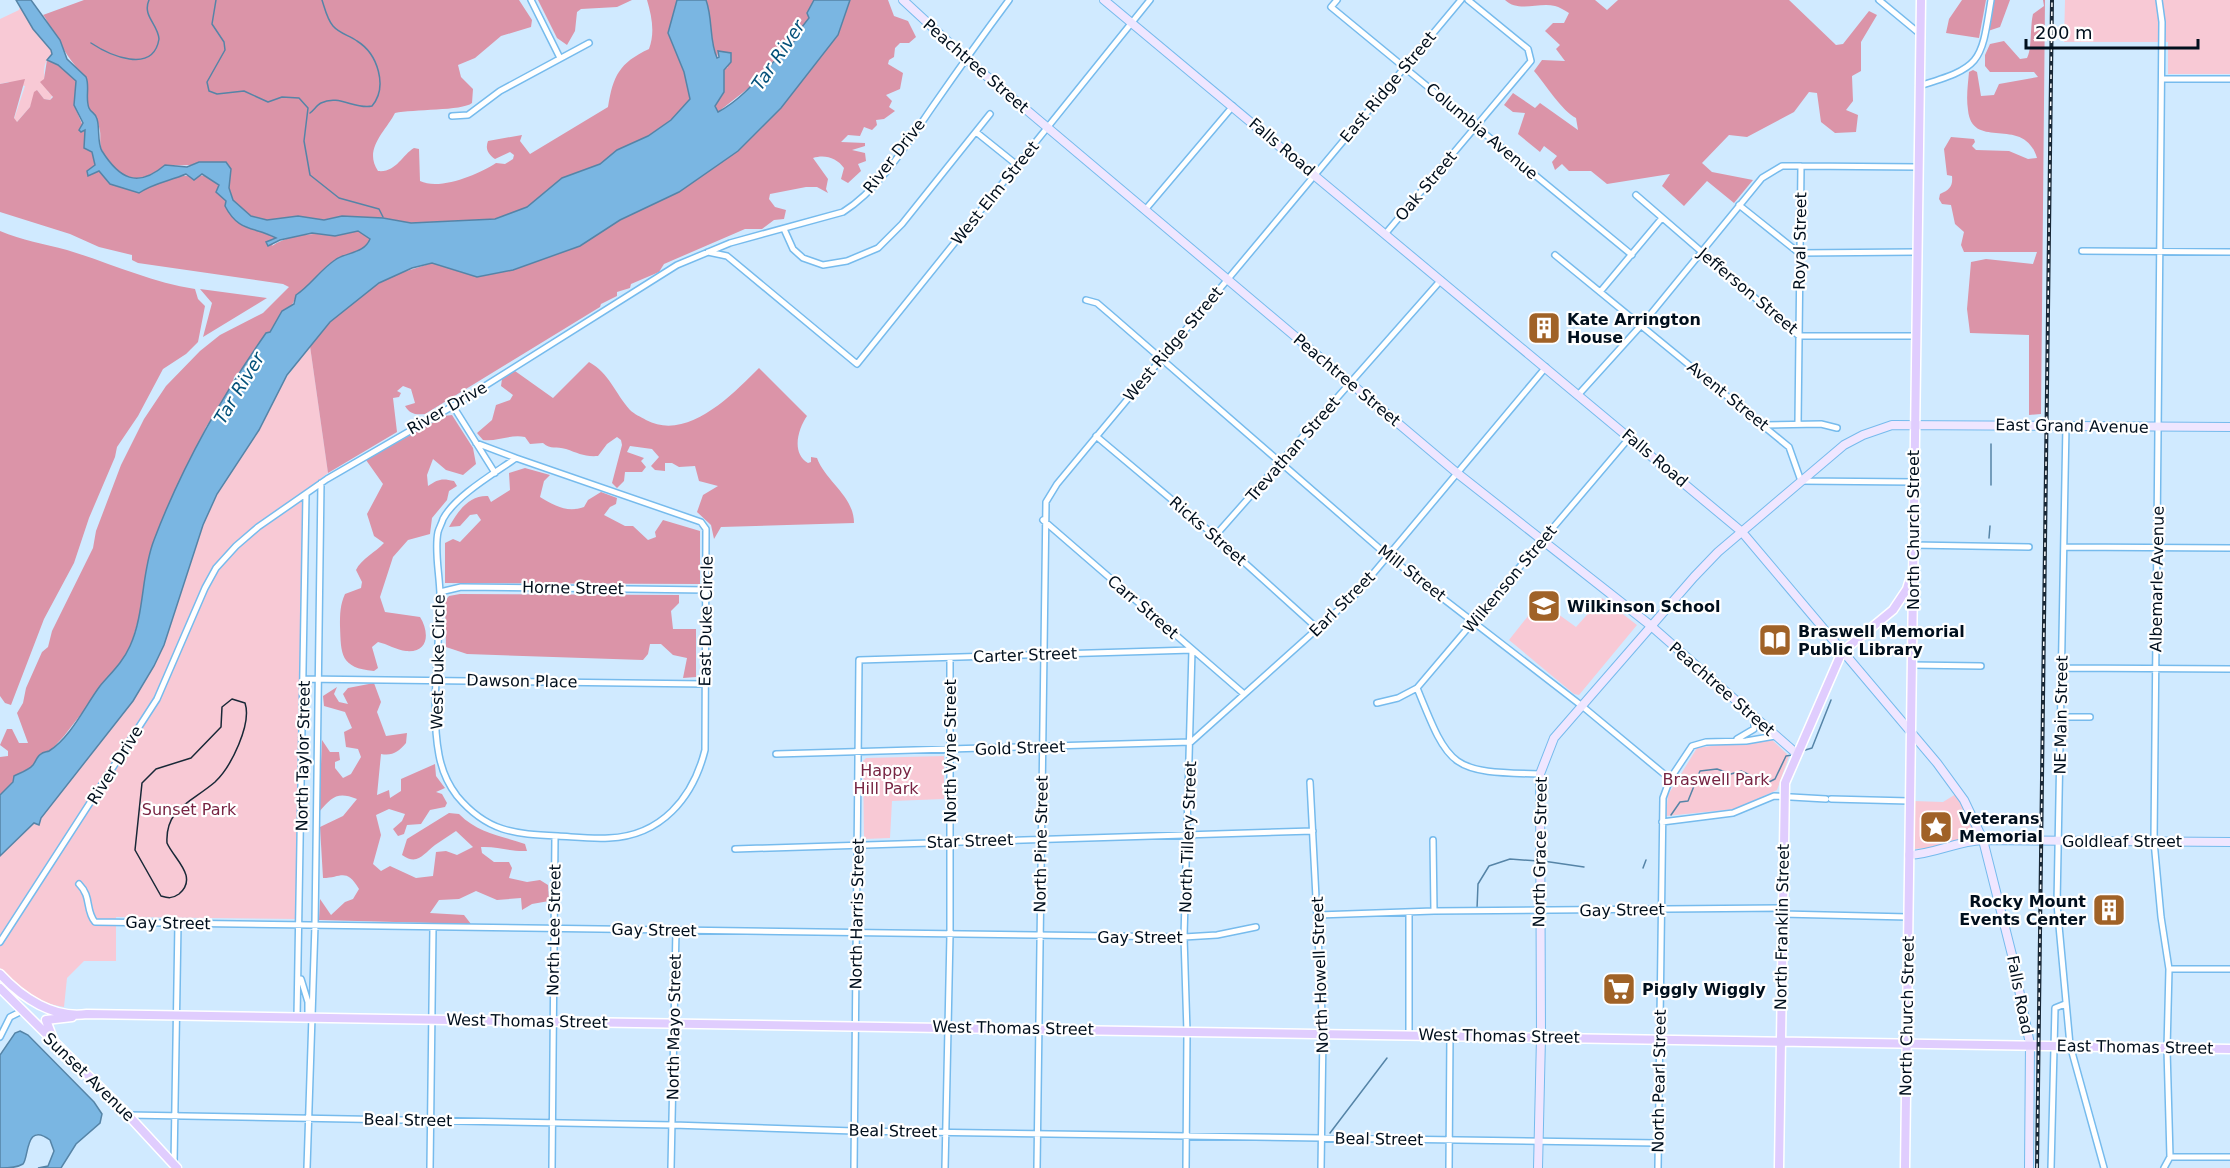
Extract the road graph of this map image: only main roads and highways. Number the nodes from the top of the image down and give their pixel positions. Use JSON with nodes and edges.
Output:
{"nodes":[{"id":1,"x":903,"y":0,"type":"edge"},
{"id":2,"x":1104,"y":0,"type":"edge"},
{"id":3,"x":1921,"y":0,"type":"edge"},
{"id":4,"x":1913,"y":425,"type":"junction"},
{"id":5,"x":2230,"y":427,"type":"edge"},
{"id":6,"x":1742,"y":531,"type":"junction"},
{"id":7,"x":1912,"y":570,"type":"junction"},
{"id":8,"x":1894,"y":609,"type":"junction"},
{"id":9,"x":1650,"y":625,"type":"junction"},
{"id":10,"x":1842,"y":652,"type":"junction"},
{"id":11,"x":1911,"y":660,"type":"junction"},
{"id":12,"x":1910,"y":733,"type":"junction"},
{"id":13,"x":1797,"y":753,"type":"junction"},
{"id":14,"x":1983,"y":840,"type":"junction"},
{"id":15,"x":2230,"y":842,"type":"edge"},
{"id":16,"x":1909,"y":855,"type":"junction"},
{"id":17,"x":0,"y":974,"type":"edge"},
{"id":18,"x":0,"y":988,"type":"edge"},
{"id":19,"x":75,"y":1016,"type":"junction"},
{"id":20,"x":1541,"y":1036,"type":"junction"},
{"id":21,"x":1780,"y":1041,"type":"junction"},
{"id":22,"x":1908,"y":1044,"type":"junction"},
{"id":23,"x":2035,"y":1044,"type":"junction"},
{"id":24,"x":55,"y":1045,"type":"junction"},
{"id":25,"x":2230,"y":1049,"type":"edge"},
{"id":26,"x":175,"y":1166,"type":"edge"},
{"id":27,"x":1538,"y":1168,"type":"edge"},
{"id":28,"x":1779,"y":1168,"type":"edge"},
{"id":29,"x":1905,"y":1168,"type":"edge"},
{"id":30,"x":2029,"y":1168,"type":"edge"}],
"edges":[{"from":1,"to":9,"type":"main road","name":"Peachtree Street"},
{"from":2,"to":6,"type":"main road","name":"Falls Road"},
{"from":3,"to":4,"type":"main road","name":"North Church Street"},
{"from":4,"to":5,"type":"main road","name":"East Grand Avenue"},
{"from":4,"to":6,"type":"main road","name":"North Grace Street"},
{"from":4,"to":7,"type":"main road","name":"North Church Street"},
{"from":6,"to":9,"type":"main road","name":"North Grace Street"},
{"from":6,"to":10,"type":"main road","name":"Falls Road"},
{"from":7,"to":8,"type":"main road"},
{"from":7,"to":11,"type":"main road","name":"North Church Street"},
{"from":8,"to":10,"type":"main road"},
{"from":8,"to":11,"type":"main road"},
{"from":9,"to":13,"type":"main road","name":"Peachtree Street"},
{"from":9,"to":20,"type":"main road","name":"North Grace Street"},
{"from":10,"to":12,"type":"main road","name":"Falls Road"},
{"from":10,"to":13,"type":"main road","name":"North Franklin Street"},
{"from":11,"to":12,"type":"main road","name":"North Church Street"},
{"from":12,"to":14,"type":"main road","name":"Falls Road"},
{"from":12,"to":16,"type":"main road","name":"North Church Street"},
{"from":13,"to":21,"type":"main road","name":"North Franklin Street"},
{"from":14,"to":15,"type":"main road","name":"Goldleaf Street"},
{"from":14,"to":16,"type":"main road","name":"Goldleaf Street"},
{"from":14,"to":23,"type":"main road","name":"Falls Road"},
{"from":16,"to":22,"type":"main road","name":"North Church Street"},
{"from":17,"to":19,"type":"main road","name":"West Thomas Street"},
{"from":18,"to":24,"type":"main road","name":"Sunset Avenue"},
{"from":19,"to":20,"type":"main road","name":"West Thomas Street"},
{"from":19,"to":24,"type":"main road"},
{"from":20,"to":21,"type":"main road","name":"West Thomas Street"},
{"from":20,"to":27,"type":"main road","name":"North Grace Street"},
{"from":21,"to":22,"type":"main road","name":"West Thomas Street"},
{"from":21,"to":28,"type":"main road","name":"North Franklin Street"},
{"from":22,"to":23,"type":"main road","name":"West Thomas Street"},
{"from":22,"to":29,"type":"main road","name":"North Church Street"},
{"from":23,"to":25,"type":"main road","name":"East Thomas Street"},
{"from":23,"to":30,"type":"main road","name":"Falls Road"},
{"from":24,"to":26,"type":"main road","name":"Sunset Avenue"}]}
